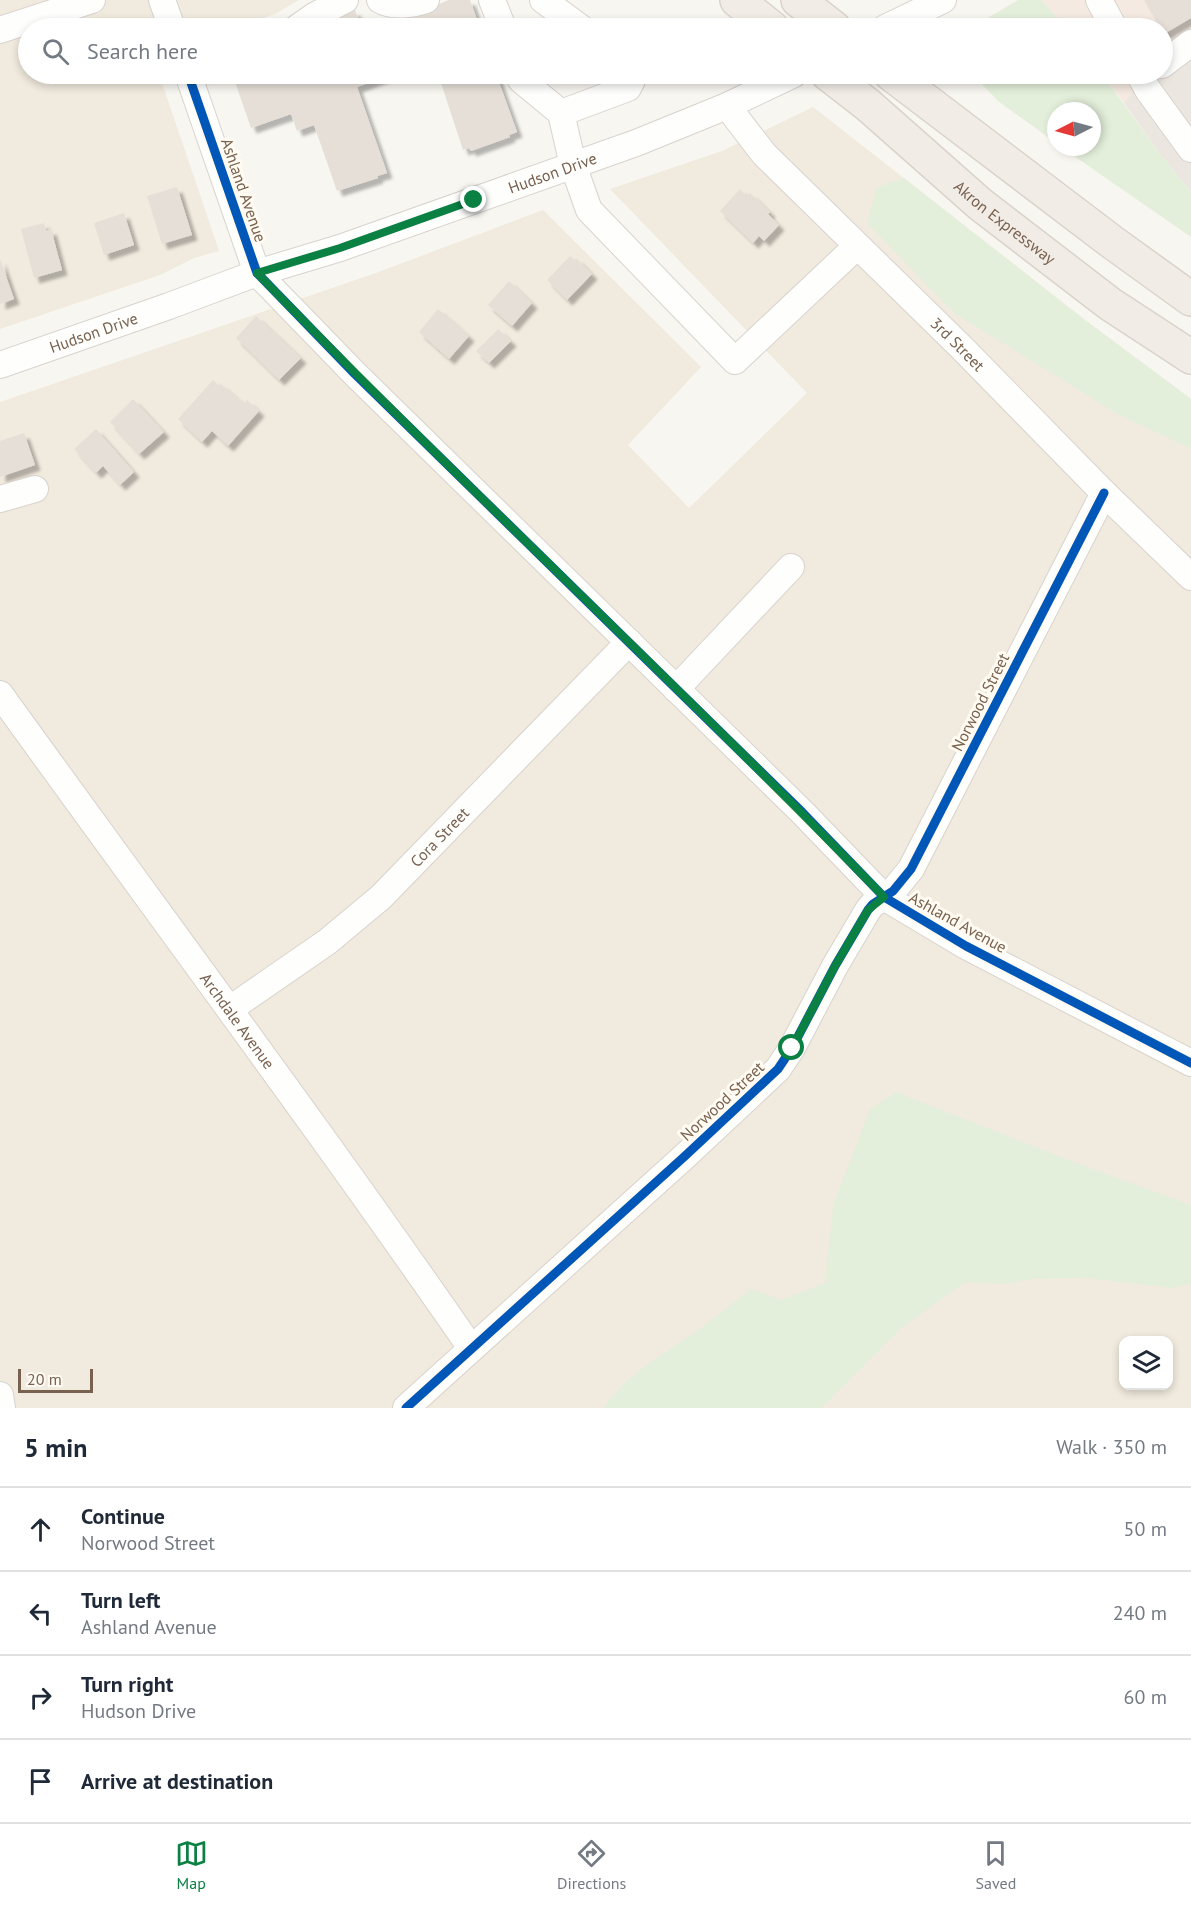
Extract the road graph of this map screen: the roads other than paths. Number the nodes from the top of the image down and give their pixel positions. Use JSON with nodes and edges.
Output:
{"nodes":[{"id":1,"x":92,"y":0,"type":"edge"},
{"id":2,"x":162,"y":0,"type":"edge"},
{"id":3,"x":345,"y":0,"type":"edge"},
{"id":4,"x":380,"y":0,"type":"edge"},
{"id":5,"x":426,"y":0,"type":"edge"},
{"id":6,"x":492,"y":0,"type":"edge"},
{"id":7,"x":543,"y":0,"type":"edge"},
{"id":8,"x":737,"y":0,"type":"edge"},
{"id":9,"x":798,"y":0,"type":"edge"},
{"id":10,"x":1099,"y":0,"type":"edge"},
{"id":11,"x":933,"y":5,"type":"edge"},
{"id":12,"x":37,"y":18,"type":"edge"},
{"id":13,"x":168,"y":18,"type":"edge"},
{"id":14,"x":311,"y":18,"type":"edge"},
{"id":15,"x":499,"y":18,"type":"edge"},
{"id":16,"x":567,"y":18,"type":"edge"},
{"id":17,"x":760,"y":18,"type":"edge"},
{"id":18,"x":821,"y":18,"type":"edge"},
{"id":19,"x":906,"y":18,"type":"edge"},
{"id":20,"x":1109,"y":18,"type":"edge"},
{"id":21,"x":18,"y":24,"type":"edge"},
{"id":22,"x":0,"y":30,"type":"edge"},
{"id":23,"x":1191,"y":43,"type":"edge"},
{"id":24,"x":1173,"y":57,"type":"edge"},
{"id":25,"x":198,"y":84,"type":"edge"},
{"id":26,"x":526,"y":84,"type":"edge"},
{"id":27,"x":630,"y":84,"type":"edge"},
{"id":28,"x":772,"y":84,"type":"edge"},
{"id":29,"x":841,"y":84,"type":"edge"},
{"id":30,"x":904,"y":84,"type":"edge"},
{"id":31,"x":1149,"y":84,"type":"edge"},
{"id":32,"x":727,"y":106,"type":"junction"},
{"id":33,"x":561,"y":113,"type":"junction"},
{"id":34,"x":1191,"y":149,"type":"edge"},
{"id":35,"x":573,"y":165,"type":"junction"},
{"id":36,"x":857,"y":246,"type":"junction"},
{"id":37,"x":257,"y":273,"type":"junction"},
{"id":38,"x":1191,"y":298,"type":"edge"},
{"id":39,"x":1191,"y":357,"type":"edge"},
{"id":40,"x":0,"y":365,"type":"edge"},
{"id":41,"x":35,"y":489,"type":"dead end"},
{"id":42,"x":1104,"y":493,"type":"junction"},
{"id":43,"x":0,"y":499,"type":"edge"},
{"id":44,"x":791,"y":567,"type":"dead end"},
{"id":45,"x":1191,"y":577,"type":"edge"},
{"id":46,"x":628,"y":642,"type":"junction"},
{"id":47,"x":676,"y":689,"type":"junction"},
{"id":48,"x":0,"y":694,"type":"edge"},
{"id":49,"x":884,"y":897,"type":"junction"},
{"id":50,"x":231,"y":1009,"type":"junction"},
{"id":51,"x":1191,"y":1063,"type":"edge"},
{"id":52,"x":471,"y":1348,"type":"junction"},
{"id":53,"x":0,"y":1395,"type":"edge"},
{"id":54,"x":2,"y":1408,"type":"edge"},
{"id":55,"x":406,"y":1408,"type":"edge"}],
"edges":[{"from":1,"to":12,"type":"street"},
{"from":2,"to":13,"type":"street"},
{"from":3,"to":14,"type":"street"},
{"from":4,"to":5,"type":"street"},
{"from":6,"to":15,"type":"street"},
{"from":7,"to":16,"type":"street"},
{"from":8,"to":17,"type":"highway"},
{"from":9,"to":18,"type":"highway"},
{"from":10,"to":20,"type":"street"},
{"from":11,"to":19,"type":"street"},
{"from":21,"to":22,"type":"street"},
{"from":23,"to":24,"type":"street"},
{"from":25,"to":37,"type":"street","name":"Ashland Avenue"},
{"from":26,"to":33,"type":"street"},
{"from":27,"to":33,"type":"street"},
{"from":28,"to":32,"type":"street","name":"Hudson Drive"},
{"from":29,"to":39,"type":"highway","name":"Akron Expressway"},
{"from":30,"to":38,"type":"highway"},
{"from":31,"to":34,"type":"street"},
{"from":32,"to":35,"type":"street","name":"Hudson Drive"},
{"from":32,"to":36,"type":"street","name":"3rd Street"},
{"from":33,"to":35,"type":"street"},
{"from":35,"to":36,"type":"street"},
{"from":35,"to":37,"type":"street","name":"Hudson Drive"},
{"from":36,"to":42,"type":"street","name":"3rd Street"},
{"from":37,"to":40,"type":"street","name":"Hudson Drive"},
{"from":37,"to":46,"type":"street","name":"Ashland Avenue"},
{"from":41,"to":43,"type":"street"},
{"from":42,"to":45,"type":"street","name":"3rd Street"},
{"from":42,"to":49,"type":"street","name":"Norwood Street"},
{"from":44,"to":47,"type":"street"},
{"from":46,"to":47,"type":"street","name":"Ashland Avenue"},
{"from":46,"to":50,"type":"street","name":"Cora Street"},
{"from":47,"to":49,"type":"street","name":"Ashland Avenue"},
{"from":48,"to":50,"type":"street","name":"Archdale Avenue"},
{"from":49,"to":51,"type":"street","name":"Ashland Avenue"},
{"from":49,"to":52,"type":"street","name":"Norwood Street"},
{"from":50,"to":52,"type":"street","name":"Archdale Avenue"},
{"from":52,"to":55,"type":"street","name":"Norwood Street"},
{"from":53,"to":54,"type":"street"}]}
